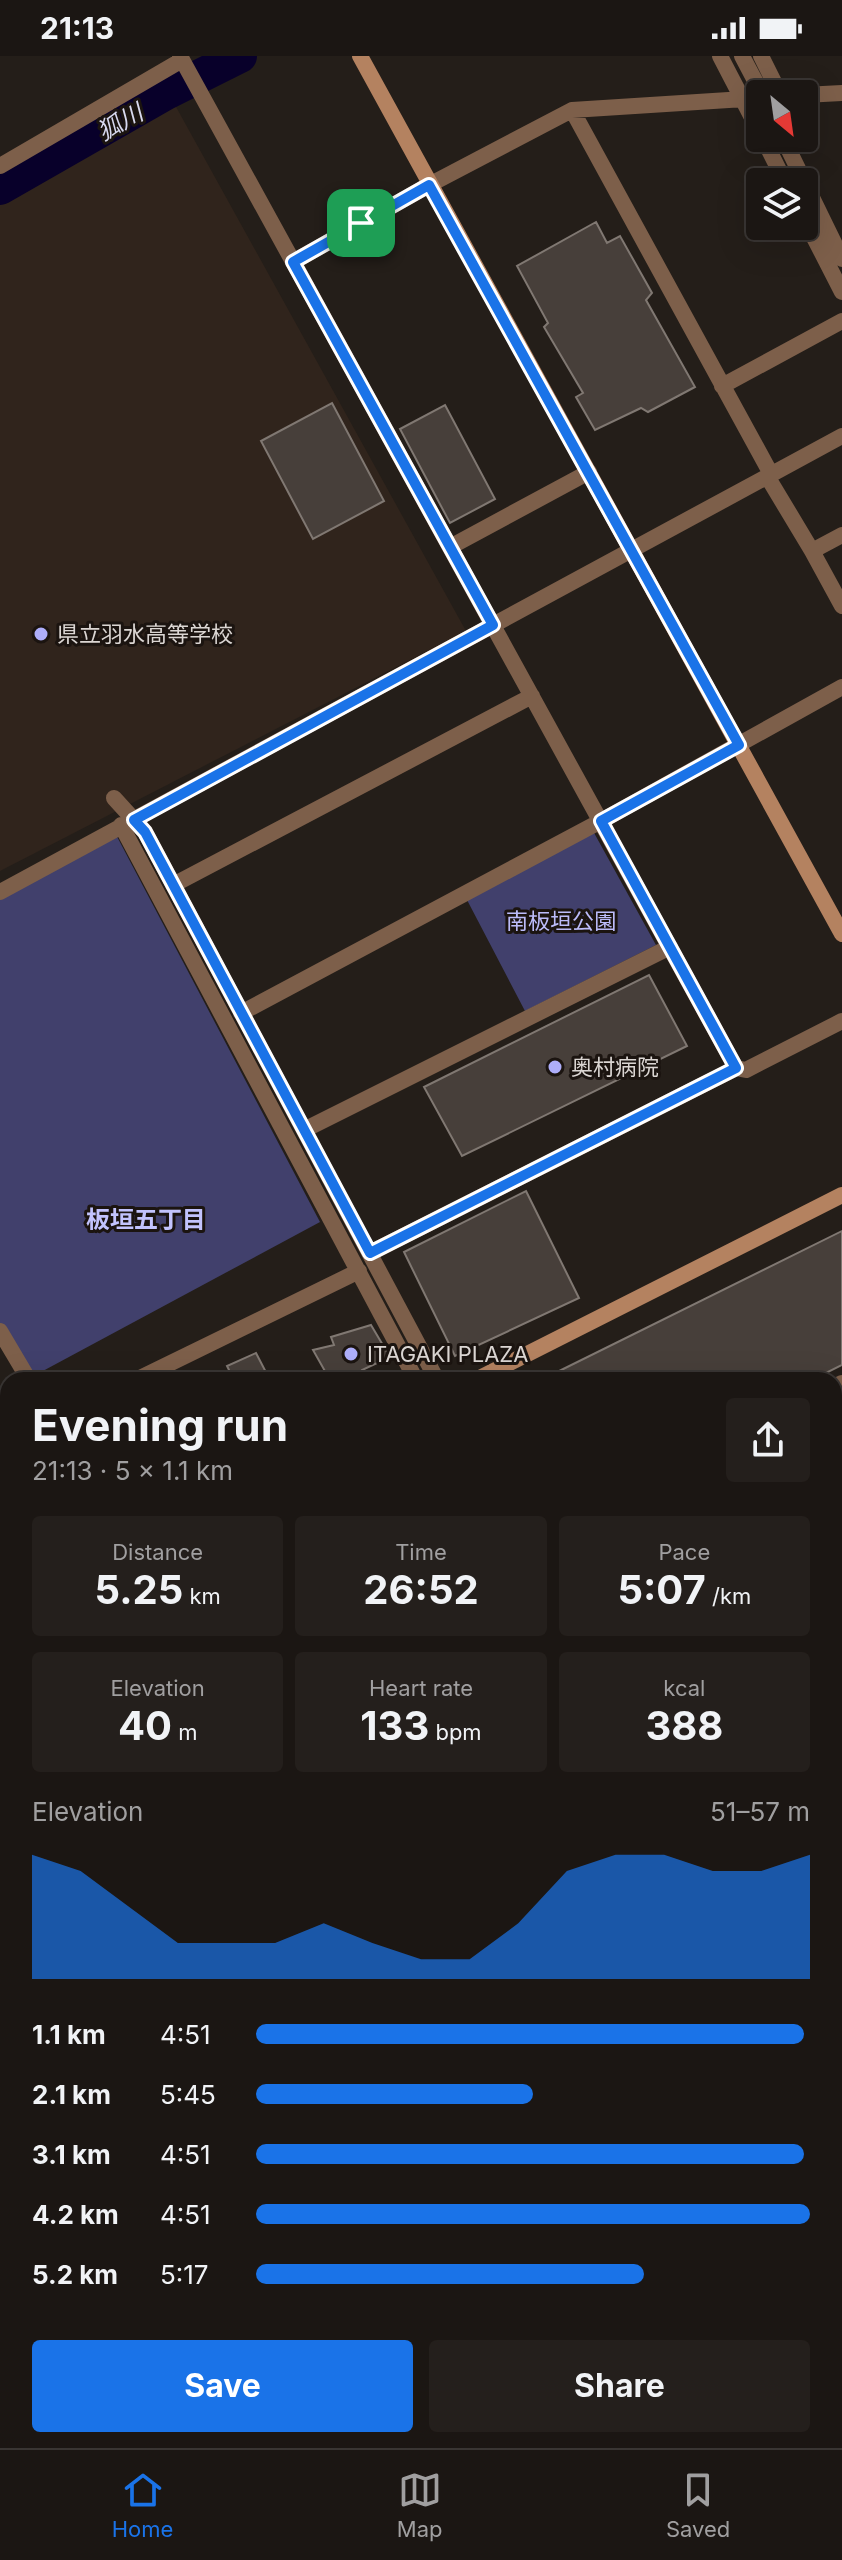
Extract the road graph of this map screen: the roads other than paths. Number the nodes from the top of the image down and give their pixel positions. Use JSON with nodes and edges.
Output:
{"nodes":[{"id":1,"x":360,"y":56,"type":"edge"},
{"id":2,"x":720,"y":56,"type":"edge"},
{"id":3,"x":742,"y":56,"type":"edge"},
{"id":4,"x":761,"y":56,"type":"edge"},
{"id":5,"x":181,"y":58,"type":"edge"},
{"id":6,"x":750,"y":80,"type":"edge"},
{"id":7,"x":773,"y":80,"type":"edge"},
{"id":8,"x":746,"y":86,"type":"edge"},
{"id":9,"x":842,"y":93,"type":"edge"},
{"id":10,"x":818,"y":94,"type":"edge"},
{"id":11,"x":746,"y":98,"type":"edge"},
{"id":12,"x":572,"y":110,"type":"junction"},
{"id":13,"x":790,"y":152,"type":"edge"},
{"id":14,"x":0,"y":166,"type":"edge"},
{"id":15,"x":429,"y":185,"type":"junction"},
{"id":16,"x":815,"y":240,"type":"edge"},
{"id":17,"x":842,"y":259,"type":"edge"},
{"id":18,"x":293,"y":262,"type":"junction"},
{"id":19,"x":842,"y":292,"type":"edge"},
{"id":20,"x":842,"y":321,"type":"edge"},
{"id":21,"x":722,"y":386,"type":"junction"},
{"id":22,"x":842,"y":436,"type":"edge"},
{"id":23,"x":589,"y":472,"type":"junction"},
{"id":24,"x":769,"y":475,"type":"junction"},
{"id":25,"x":842,"y":535,"type":"edge"},
{"id":26,"x":450,"y":547,"type":"junction"},
{"id":27,"x":632,"y":549,"type":"junction"},
{"id":28,"x":812,"y":551,"type":"junction"},
{"id":29,"x":842,"y":606,"type":"edge"},
{"id":30,"x":493,"y":625,"type":"junction"},
{"id":31,"x":842,"y":687,"type":"edge"},
{"id":32,"x":532,"y":696,"type":"junction"},
{"id":33,"x":739,"y":745,"type":"junction"},
{"id":34,"x":114,"y":798,"type":"dead end"},
{"id":35,"x":601,"y":821,"type":"junction"},
{"id":36,"x":128,"y":822,"type":"junction"},
{"id":37,"x":173,"y":885,"type":"junction"},
{"id":38,"x":0,"y":892,"type":"edge"},
{"id":39,"x":842,"y":934,"type":"edge"},
{"id":40,"x":670,"y":947,"type":"junction"},
{"id":41,"x":241,"y":1013,"type":"junction"},
{"id":42,"x":842,"y":1021,"type":"edge"},
{"id":43,"x":736,"y":1068,"type":"junction"},
{"id":44,"x":304,"y":1130,"type":"junction"},
{"id":45,"x":842,"y":1195,"type":"edge"},
{"id":46,"x":370,"y":1253,"type":"junction"},
{"id":47,"x":359,"y":1271,"type":"junction"},
{"id":48,"x":0,"y":1331,"type":"edge"},
{"id":49,"x":24,"y":1372,"type":"edge"},
{"id":50,"x":152,"y":1372,"type":"edge"},
{"id":51,"x":412,"y":1372,"type":"edge"},
{"id":52,"x":433,"y":1372,"type":"edge"},
{"id":53,"x":492,"y":1372,"type":"edge"}],
"edges":[{"from":1,"to":15,"type":"street"},
{"from":2,"to":8,"type":"street"},
{"from":3,"to":6,"type":"street"},
{"from":4,"to":7,"type":"street"},
{"from":5,"to":14,"type":"street"},
{"from":5,"to":18,"type":"street"},
{"from":9,"to":10,"type":"street"},
{"from":11,"to":12,"type":"street"},
{"from":12,"to":15,"type":"street"},
{"from":12,"to":21,"type":"street"},
{"from":13,"to":17,"type":"street"},
{"from":15,"to":18,"type":"street"},
{"from":15,"to":23,"type":"street"},
{"from":16,"to":19,"type":"street"},
{"from":18,"to":26,"type":"street"},
{"from":20,"to":21,"type":"street"},
{"from":21,"to":24,"type":"street"},
{"from":22,"to":24,"type":"street"},
{"from":23,"to":26,"type":"street"},
{"from":23,"to":27,"type":"street"},
{"from":24,"to":27,"type":"street"},
{"from":24,"to":28,"type":"street"},
{"from":25,"to":28,"type":"street"},
{"from":26,"to":30,"type":"street"},
{"from":27,"to":30,"type":"street"},
{"from":27,"to":33,"type":"street"},
{"from":28,"to":29,"type":"street"},
{"from":30,"to":32,"type":"street"},
{"from":30,"to":36,"type":"street"},
{"from":31,"to":33,"type":"street"},
{"from":32,"to":35,"type":"street"},
{"from":32,"to":37,"type":"street"},
{"from":33,"to":35,"type":"street"},
{"from":33,"to":39,"type":"street"},
{"from":34,"to":36,"type":"street"},
{"from":35,"to":40,"type":"street"},
{"from":35,"to":41,"type":"street"},
{"from":36,"to":37,"type":"street"},
{"from":36,"to":38,"type":"street"},
{"from":36,"to":47,"type":"street"},
{"from":37,"to":41,"type":"street"},
{"from":40,"to":43,"type":"street"},
{"from":40,"to":44,"type":"street"},
{"from":41,"to":44,"type":"street"},
{"from":42,"to":43,"type":"street"},
{"from":43,"to":46,"type":"street"},
{"from":44,"to":46,"type":"street"},
{"from":45,"to":53,"type":"street"},
{"from":46,"to":52,"type":"street"},
{"from":47,"to":50,"type":"street"},
{"from":47,"to":51,"type":"street"},
{"from":48,"to":49,"type":"street"}]}
